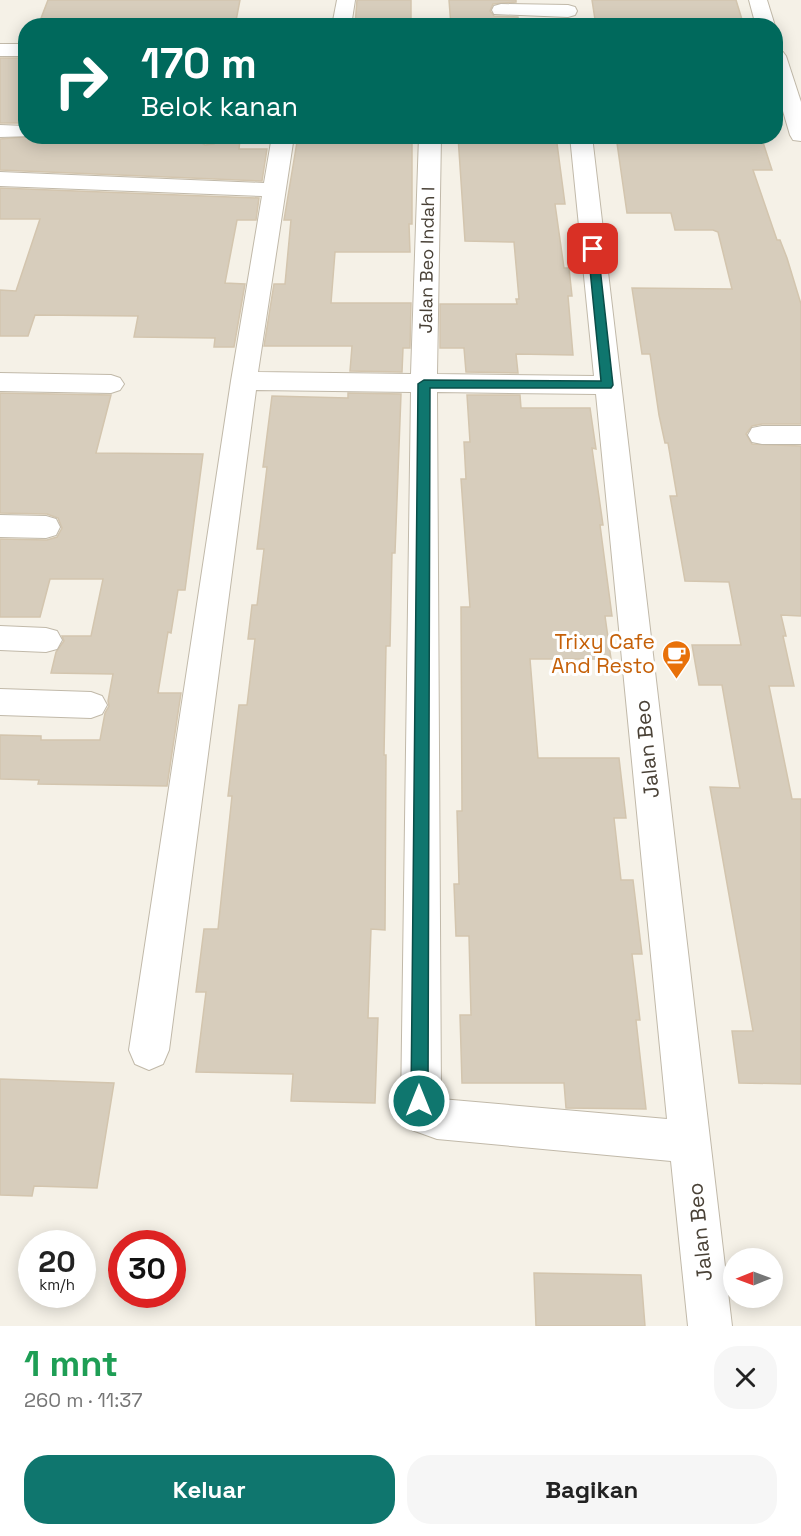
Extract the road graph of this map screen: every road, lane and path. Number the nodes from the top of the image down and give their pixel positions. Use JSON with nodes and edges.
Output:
{"nodes":[{"id":1,"x":346,"y":0,"type":"edge"},
{"id":2,"x":758,"y":0,"type":"edge"},
{"id":3,"x":501,"y":10,"type":"dead end"},
{"id":4,"x":568,"y":12,"type":"edge"},
{"id":5,"x":343,"y":18,"type":"edge"},
{"id":6,"x":764,"y":18,"type":"edge"},
{"id":7,"x":0,"y":50,"type":"edge"},
{"id":8,"x":18,"y":50,"type":"edge"},
{"id":9,"x":783,"y":78,"type":"edge"},
{"id":10,"x":0,"y":131,"type":"edge"},
{"id":11,"x":18,"y":132,"type":"edge"},
{"id":12,"x":801,"y":135,"type":"edge"},
{"id":13,"x":282,"y":144,"type":"edge"},
{"id":14,"x":430,"y":144,"type":"edge"},
{"id":15,"x":582,"y":144,"type":"edge"},
{"id":16,"x":0,"y":179,"type":"edge"},
{"id":17,"x":276,"y":190,"type":"junction"},
{"id":18,"x":244,"y":381,"type":"junction"},
{"id":19,"x":0,"y":382,"type":"edge"},
{"id":20,"x":111,"y":384,"type":"dead end"},
{"id":21,"x":424,"y":384,"type":"junction"},
{"id":22,"x":607,"y":385,"type":"junction"},
{"id":23,"x":762,"y":435,"type":"dead end"},
{"id":24,"x":801,"y":435,"type":"edge"},
{"id":25,"x":0,"y":526,"type":"edge"},
{"id":26,"x":46,"y":527,"type":"dead end"},
{"id":27,"x":0,"y":638,"type":"edge"},
{"id":28,"x":46,"y":640,"type":"dead end"},
{"id":29,"x":0,"y":702,"type":"edge"},
{"id":30,"x":91,"y":705,"type":"dead end"},
{"id":31,"x":148,"y":1050,"type":"dead end"},
{"id":32,"x":691,"y":1142,"type":"junction"},
{"id":33,"x":710,"y":1326,"type":"edge"}],
"edges":[{"from":1,"to":5,"type":"street"},
{"from":2,"to":6,"type":"street"},
{"from":3,"to":4,"type":"street"},
{"from":7,"to":8,"type":"street"},
{"from":9,"to":12,"type":"street"},
{"from":10,"to":11,"type":"street"},
{"from":13,"to":17,"type":"street"},
{"from":14,"to":21,"type":"street","name":"Jalan Beo Indah I"},
{"from":15,"to":22,"type":"street","name":"Jalan Beo"},
{"from":16,"to":17,"type":"street"},
{"from":17,"to":18,"type":"street"},
{"from":18,"to":21,"type":"street"},
{"from":18,"to":31,"type":"street"},
{"from":19,"to":20,"type":"street"},
{"from":21,"to":22,"type":"street"},
{"from":21,"to":32,"type":"street","name":"Jalan Beo Indah I"},
{"from":22,"to":32,"type":"street","name":"Jalan Beo"},
{"from":23,"to":24,"type":"street"},
{"from":25,"to":26,"type":"street"},
{"from":27,"to":28,"type":"street"},
{"from":29,"to":30,"type":"street"},
{"from":32,"to":33,"type":"street","name":"Jalan Beo"}]}
